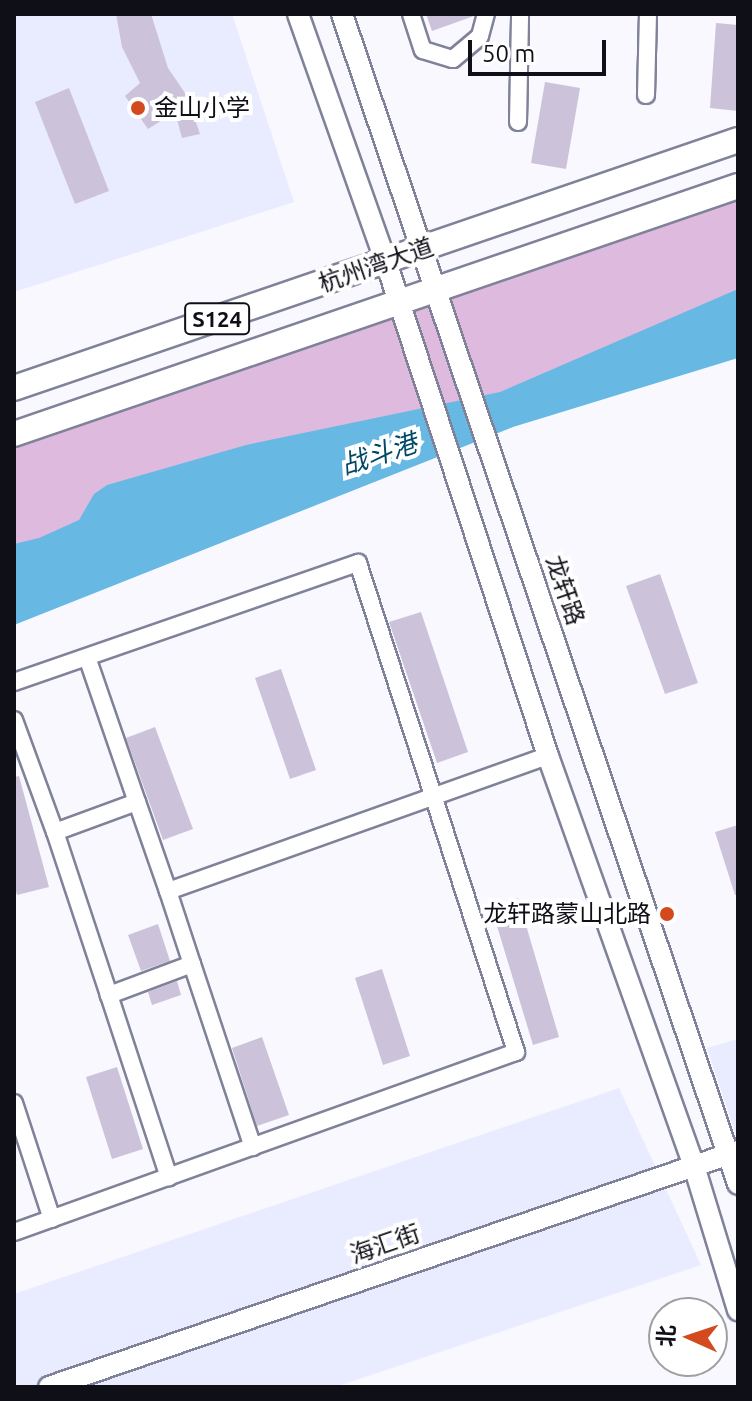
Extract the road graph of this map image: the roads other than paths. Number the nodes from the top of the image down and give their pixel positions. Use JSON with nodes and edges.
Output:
{"nodes":[{"id":1,"x":298,"y":14,"type":"edge"},
{"id":2,"x":342,"y":14,"type":"edge"},
{"id":3,"x":411,"y":14,"type":"edge"},
{"id":4,"x":486,"y":14,"type":"edge"},
{"id":5,"x":520,"y":14,"type":"edge"},
{"id":6,"x":648,"y":14,"type":"edge"},
{"id":7,"x":646,"y":95,"type":"dead end"},
{"id":8,"x":518,"y":122,"type":"dead end"},
{"id":9,"x":738,"y":140,"type":"edge"},
{"id":10,"x":738,"y":186,"type":"edge"},
{"id":11,"x":420,"y":250,"type":"junction"},
{"id":12,"x":386,"y":262,"type":"junction"},
{"id":13,"x":435,"y":293,"type":"junction"},
{"id":14,"x":399,"y":305,"type":"junction"},
{"id":15,"x":14,"y":388,"type":"edge"},
{"id":16,"x":14,"y":434,"type":"edge"},
{"id":17,"x":87,"y":657,"type":"junction"},
{"id":18,"x":14,"y":682,"type":"edge"},
{"id":19,"x":14,"y":720,"type":"edge"},
{"id":20,"x":548,"y":756,"type":"junction"},
{"id":21,"x":433,"y":799,"type":"junction"},
{"id":22,"x":137,"y":802,"type":"junction"},
{"id":23,"x":55,"y":832,"type":"junction"},
{"id":24,"x":168,"y":891,"type":"junction"},
{"id":25,"x":192,"y":964,"type":"junction"},
{"id":26,"x":109,"y":995,"type":"junction"},
{"id":27,"x":14,"y":1103,"type":"edge"},
{"id":28,"x":253,"y":1147,"type":"junction"},
{"id":29,"x":733,"y":1153,"type":"edge"},
{"id":30,"x":694,"y":1166,"type":"junction"},
{"id":31,"x":169,"y":1177,"type":"junction"},
{"id":32,"x":738,"y":1184,"type":"edge"},
{"id":33,"x":52,"y":1219,"type":"junction"},
{"id":34,"x":14,"y":1232,"type":"edge"},
{"id":35,"x":738,"y":1310,"type":"edge"},
{"id":36,"x":49,"y":1387,"type":"edge"}],
"edges":[{"from":1,"to":12,"type":"street"},
{"from":2,"to":11,"type":"street","name":"龙轩路"},
{"from":3,"to":4,"type":"street"},
{"from":5,"to":8,"type":"street"},
{"from":6,"to":7,"type":"street"},
{"from":9,"to":11,"type":"main road","name":"杭州湾大道","number":"S124"},
{"from":10,"to":13,"type":"main road","name":"杭州湾大道","number":"S124"},
{"from":11,"to":12,"type":"main road","name":"杭州湾大道","number":"S124"},
{"from":11,"to":13,"type":"street","name":"龙轩路"},
{"from":12,"to":14,"type":"street"},
{"from":12,"to":15,"type":"main road","name":"杭州湾大道","number":"S124"},
{"from":13,"to":14,"type":"main road","name":"杭州湾大道","number":"S124"},
{"from":13,"to":29,"type":"street","name":"龙轩路"},
{"from":14,"to":16,"type":"main road","name":"杭州湾大道","number":"S124"},
{"from":14,"to":20,"type":"street"},
{"from":17,"to":18,"type":"street"},
{"from":17,"to":21,"type":"street"},
{"from":17,"to":22,"type":"street"},
{"from":19,"to":23,"type":"street"},
{"from":20,"to":21,"type":"street"},
{"from":20,"to":30,"type":"street"},
{"from":21,"to":24,"type":"street"},
{"from":21,"to":28,"type":"street"},
{"from":22,"to":23,"type":"street"},
{"from":22,"to":24,"type":"street"},
{"from":23,"to":26,"type":"street"},
{"from":24,"to":25,"type":"street"},
{"from":25,"to":26,"type":"street"},
{"from":25,"to":28,"type":"street"},
{"from":26,"to":31,"type":"street"},
{"from":27,"to":33,"type":"street"},
{"from":28,"to":31,"type":"street"},
{"from":29,"to":30,"type":"street","name":"海汇街"},
{"from":29,"to":32,"type":"street","name":"龙轩路"},
{"from":30,"to":35,"type":"street"},
{"from":30,"to":36,"type":"street","name":"海汇街"},
{"from":31,"to":33,"type":"street"},
{"from":33,"to":34,"type":"street"}]}
